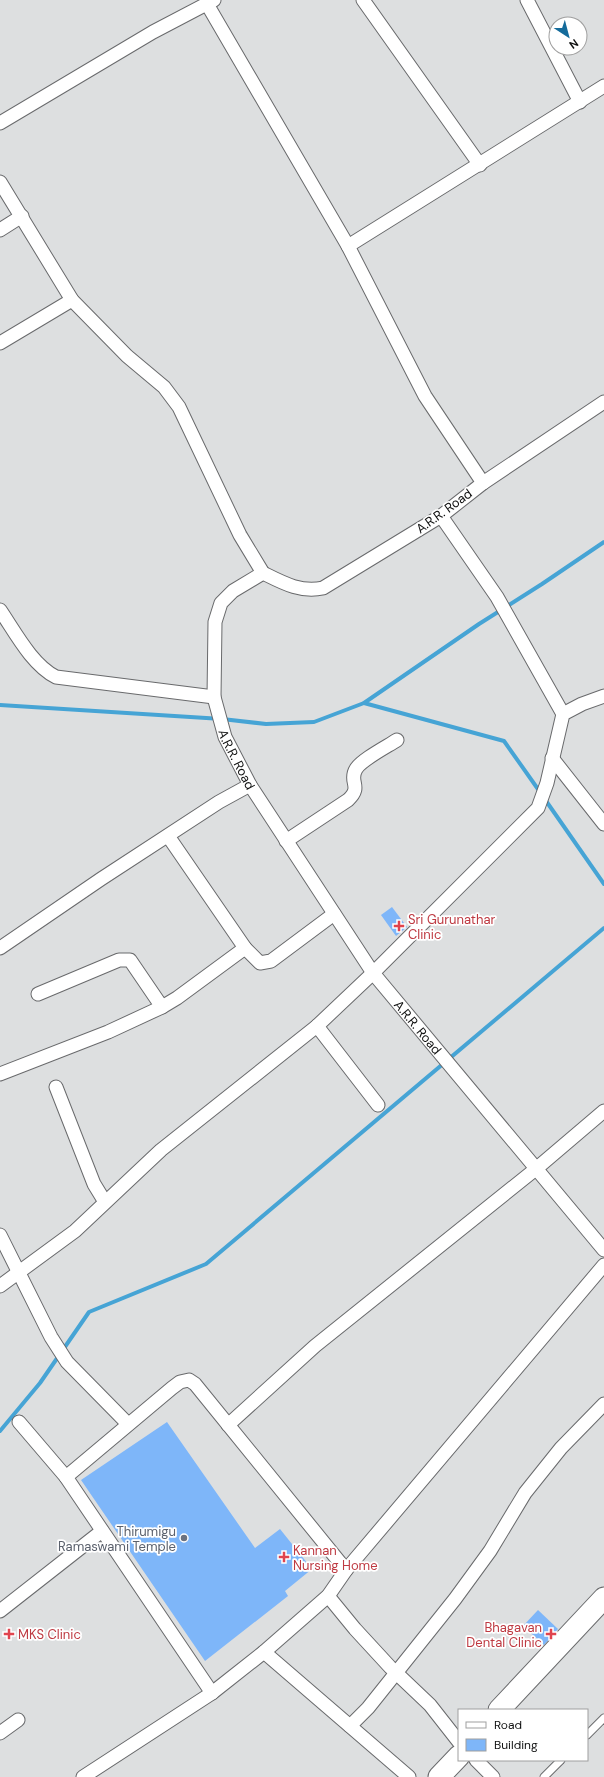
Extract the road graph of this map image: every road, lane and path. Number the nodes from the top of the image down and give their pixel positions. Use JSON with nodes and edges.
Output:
{"nodes":[{"id":1,"x":363,"y":0,"type":"edge"},
{"id":2,"x":527,"y":0,"type":"edge"},
{"id":3,"x":210,"y":2,"type":"edge"},
{"id":4,"x":604,"y":86,"type":"edge"},
{"id":5,"x":580,"y":102,"type":"junction"},
{"id":6,"x":0,"y":123,"type":"edge"},
{"id":7,"x":480,"y":165,"type":"junction"},
{"id":8,"x":0,"y":182,"type":"edge"},
{"id":9,"x":22,"y":216,"type":"junction"},
{"id":10,"x":0,"y":230,"type":"edge"},
{"id":11,"x":348,"y":246,"type":"junction"},
{"id":12,"x":72,"y":300,"type":"junction"},
{"id":13,"x":0,"y":343,"type":"edge"},
{"id":14,"x":604,"y":402,"type":"edge"},
{"id":15,"x":483,"y":482,"type":"junction"},
{"id":16,"x":441,"y":516,"type":"junction"},
{"id":17,"x":264,"y":574,"type":"junction"},
{"id":18,"x":0,"y":610,"type":"edge"},
{"id":19,"x":604,"y":696,"type":"edge"},
{"id":20,"x":216,"y":702,"type":"junction"},
{"id":21,"x":563,"y":714,"type":"junction"},
{"id":22,"x":398,"y":740,"type":"dead end"},
{"id":23,"x":552,"y":758,"type":"junction"},
{"id":24,"x":250,"y":785,"type":"junction"},
{"id":25,"x":604,"y":824,"type":"edge"},
{"id":26,"x":168,"y":836,"type":"junction"},
{"id":27,"x":286,"y":841,"type":"junction"},
{"id":28,"x":334,"y":914,"type":"junction"},
{"id":29,"x":0,"y":948,"type":"edge"},
{"id":30,"x":245,"y":948,"type":"junction"},
{"id":31,"x":374,"y":973,"type":"junction"},
{"id":32,"x":38,"y":994,"type":"dead end"},
{"id":33,"x":162,"y":1007,"type":"junction"},
{"id":34,"x":317,"y":1026,"type":"junction"},
{"id":35,"x":0,"y":1074,"type":"edge"},
{"id":36,"x":56,"y":1087,"type":"dead end"},
{"id":37,"x":378,"y":1105,"type":"dead end"},
{"id":38,"x":604,"y":1111,"type":"edge"},
{"id":39,"x":537,"y":1168,"type":"junction"},
{"id":40,"x":105,"y":1202,"type":"junction"},
{"id":41,"x":0,"y":1235,"type":"edge"},
{"id":42,"x":604,"y":1250,"type":"edge"},
{"id":43,"x":604,"y":1265,"type":"edge"},
{"id":44,"x":19,"y":1272,"type":"junction"},
{"id":45,"x":0,"y":1286,"type":"edge"},
{"id":46,"x":604,"y":1404,"type":"edge"},
{"id":47,"x":19,"y":1422,"type":"dead end"},
{"id":48,"x":128,"y":1424,"type":"junction"},
{"id":49,"x":228,"y":1425,"type":"junction"},
{"id":50,"x":66,"y":1477,"type":"junction"},
{"id":51,"x":102,"y":1531,"type":"junction"},
{"id":52,"x":346,"y":1570,"type":"junction"},
{"id":53,"x":328,"y":1596,"type":"junction"},
{"id":54,"x":604,"y":1598,"type":"edge"},
{"id":55,"x":0,"y":1611,"type":"edge"},
{"id":56,"x":264,"y":1652,"type":"junction"},
{"id":57,"x":396,"y":1674,"type":"junction"},
{"id":58,"x":212,"y":1694,"type":"junction"},
{"id":59,"x":500,"y":1709,"type":"edge"},
{"id":60,"x":604,"y":1718,"type":"edge"},
{"id":61,"x":18,"y":1720,"type":"dead end"},
{"id":62,"x":350,"y":1726,"type":"junction"},
{"id":63,"x":0,"y":1733,"type":"edge"},
{"id":64,"x":588,"y":1733,"type":"edge"},
{"id":65,"x":458,"y":1741,"type":"edge"},
{"id":66,"x":458,"y":1757,"type":"edge"},
{"id":67,"x":477,"y":1761,"type":"edge"},
{"id":68,"x":560,"y":1761,"type":"edge"},
{"id":69,"x":83,"y":1777,"type":"edge"},
{"id":70,"x":409,"y":1777,"type":"edge"},
{"id":71,"x":440,"y":1777,"type":"edge"},
{"id":72,"x":494,"y":1777,"type":"edge"},
{"id":73,"x":544,"y":1777,"type":"edge"}],
"edges":[{"from":1,"to":7,"type":"street"},
{"from":2,"to":5,"type":"street"},
{"from":3,"to":6,"type":"street"},
{"from":3,"to":11,"type":"street"},
{"from":4,"to":5,"type":"street"},
{"from":5,"to":7,"type":"street"},
{"from":7,"to":11,"type":"street"},
{"from":8,"to":9,"type":"street"},
{"from":9,"to":10,"type":"street"},
{"from":9,"to":12,"type":"street"},
{"from":11,"to":15,"type":"street"},
{"from":12,"to":13,"type":"street"},
{"from":12,"to":17,"type":"street"},
{"from":14,"to":15,"type":"street","name":"A.R.R. Road"},
{"from":15,"to":16,"type":"street","name":"A.R.R. Road"},
{"from":16,"to":17,"type":"street","name":"A.R.R. Road"},
{"from":16,"to":21,"type":"street"},
{"from":17,"to":20,"type":"street","name":"A.R.R. Road"},
{"from":18,"to":20,"type":"street"},
{"from":19,"to":21,"type":"street"},
{"from":20,"to":24,"type":"street","name":"A.R.R. Road"},
{"from":21,"to":23,"type":"street"},
{"from":22,"to":27,"type":"street"},
{"from":23,"to":25,"type":"street"},
{"from":23,"to":31,"type":"street"},
{"from":24,"to":26,"type":"street"},
{"from":24,"to":27,"type":"street","name":"A.R.R. Road"},
{"from":26,"to":29,"type":"street"},
{"from":26,"to":30,"type":"street"},
{"from":27,"to":28,"type":"street","name":"A.R.R. Road"},
{"from":28,"to":30,"type":"street"},
{"from":28,"to":31,"type":"street","name":"A.R.R. Road"},
{"from":30,"to":33,"type":"street"},
{"from":31,"to":34,"type":"street"},
{"from":31,"to":39,"type":"street","name":"A.R.R. Road"},
{"from":32,"to":33,"type":"street"},
{"from":33,"to":35,"type":"street"},
{"from":34,"to":37,"type":"street"},
{"from":34,"to":40,"type":"street"},
{"from":36,"to":40,"type":"street"},
{"from":38,"to":39,"type":"street"},
{"from":39,"to":42,"type":"street","name":"A.R.R. Road"},
{"from":39,"to":49,"type":"street"},
{"from":40,"to":44,"type":"street"},
{"from":41,"to":44,"type":"street"},
{"from":43,"to":52,"type":"street"},
{"from":44,"to":45,"type":"street"},
{"from":44,"to":48,"type":"street"},
{"from":46,"to":57,"type":"street"},
{"from":47,"to":50,"type":"street"},
{"from":48,"to":49,"type":"street"},
{"from":48,"to":50,"type":"street"},
{"from":49,"to":52,"type":"street"},
{"from":50,"to":51,"type":"street"},
{"from":51,"to":55,"type":"street"},
{"from":51,"to":58,"type":"street"},
{"from":52,"to":53,"type":"street"},
{"from":53,"to":56,"type":"street"},
{"from":53,"to":57,"type":"street"},
{"from":54,"to":59,"type":"main road"},
{"from":56,"to":58,"type":"street"},
{"from":56,"to":62,"type":"street"},
{"from":57,"to":62,"type":"street"},
{"from":57,"to":65,"type":"street"},
{"from":58,"to":69,"type":"street"},
{"from":60,"to":64,"type":"lane"},
{"from":61,"to":63,"type":"street"},
{"from":62,"to":70,"type":"street"},
{"from":66,"to":71,"type":"main road"},
{"from":67,"to":72,"type":"street"},
{"from":68,"to":73,"type":"lane"}]}
